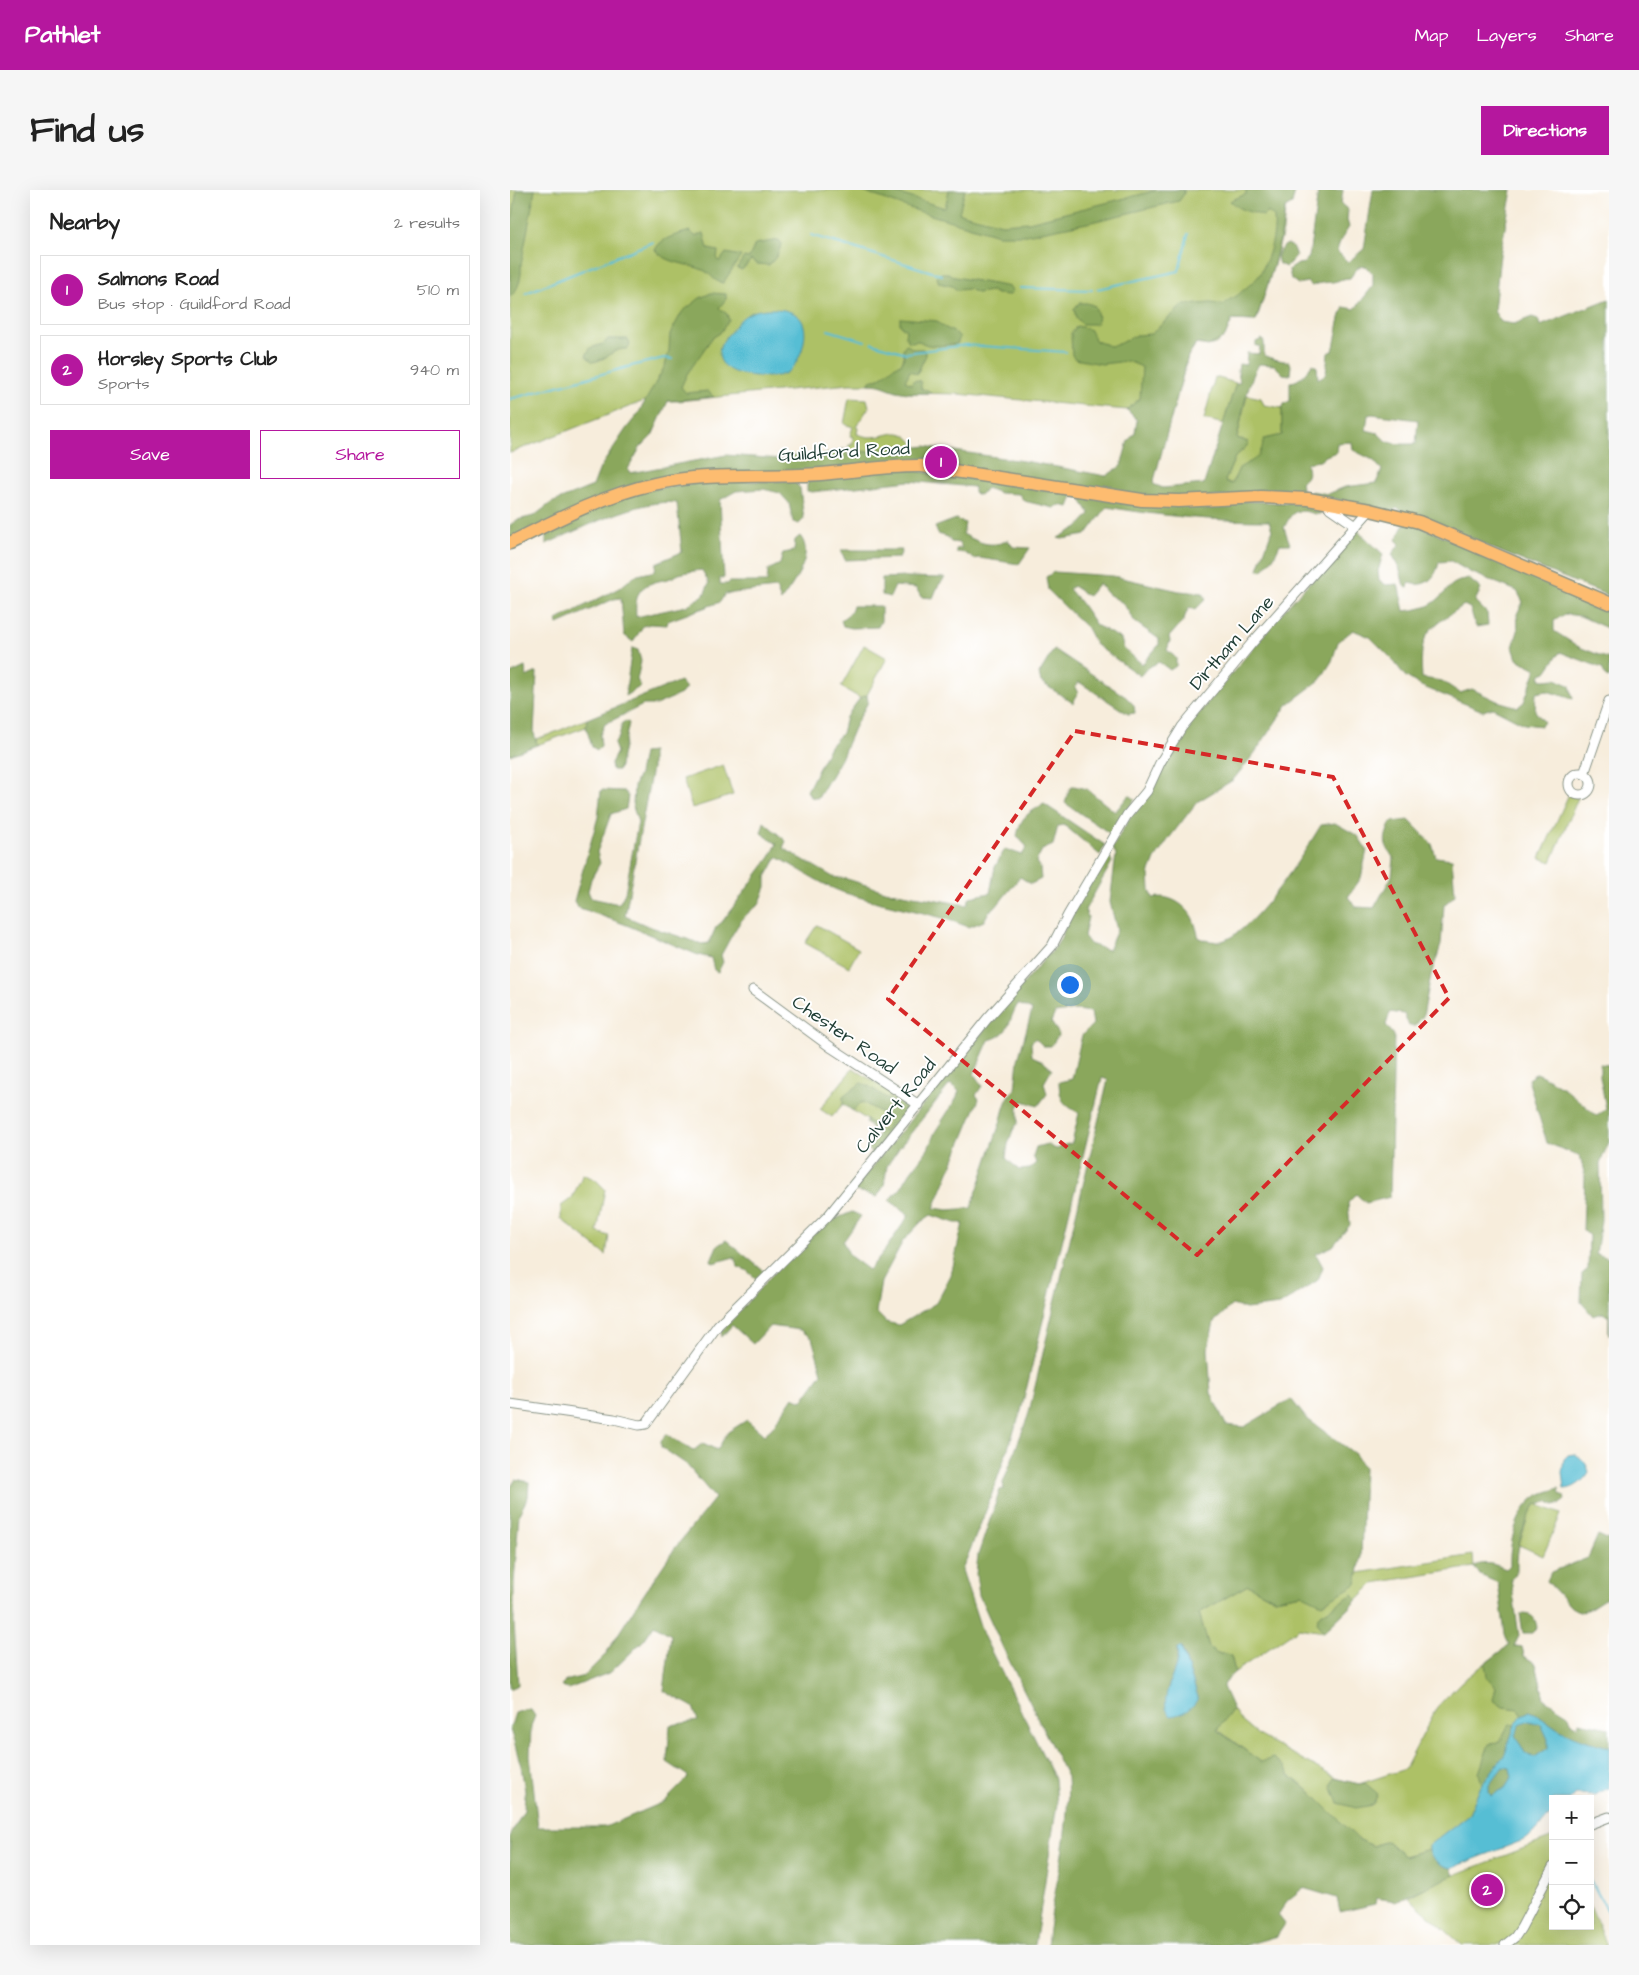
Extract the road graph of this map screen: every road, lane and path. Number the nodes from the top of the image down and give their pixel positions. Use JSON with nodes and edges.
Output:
{"nodes":[{"id":1,"x":1326,"y":502,"type":"junction"},
{"id":2,"x":1370,"y":510,"type":"junction"},
{"id":3,"x":1356,"y":526,"type":"junction"},
{"id":4,"x":510,"y":543,"type":"edge"},
{"id":5,"x":1609,"y":603,"type":"edge"},
{"id":6,"x":1609,"y":700,"type":"edge"},
{"id":7,"x":1584,"y":774,"type":"dead end"},
{"id":8,"x":1147,"y":791,"type":"joint"},
{"id":9,"x":752,"y":990,"type":"dead end"},
{"id":10,"x":919,"y":1105,"type":"junction"},
{"id":11,"x":510,"y":1404,"type":"edge"},
{"id":12,"x":1609,"y":1817,"type":"edge"},
{"id":13,"x":1594,"y":1823,"type":"edge"},
{"id":14,"x":1549,"y":1874,"type":"edge"},
{"id":15,"x":1505,"y":1945,"type":"edge"}],
"edges":[{"from":1,"to":2,"type":"main road","name":"Guildford Road"},
{"from":1,"to":3,"type":"street"},
{"from":1,"to":4,"type":"main road","name":"Guildford Road"},
{"from":2,"to":3,"type":"street","name":"Dirtham Lane"},
{"from":2,"to":5,"type":"main road","name":"Guildford Road"},
{"from":3,"to":8,"type":"street","name":"Dirtham Lane"},
{"from":6,"to":7,"type":"street"},
{"from":8,"to":10,"type":"street","name":"Calvert Road"},
{"from":9,"to":10,"type":"street","name":"Chester Road"},
{"from":10,"to":11,"type":"street","name":"Calvert Road"},
{"from":12,"to":13,"type":"street"},
{"from":14,"to":15,"type":"street"}]}
